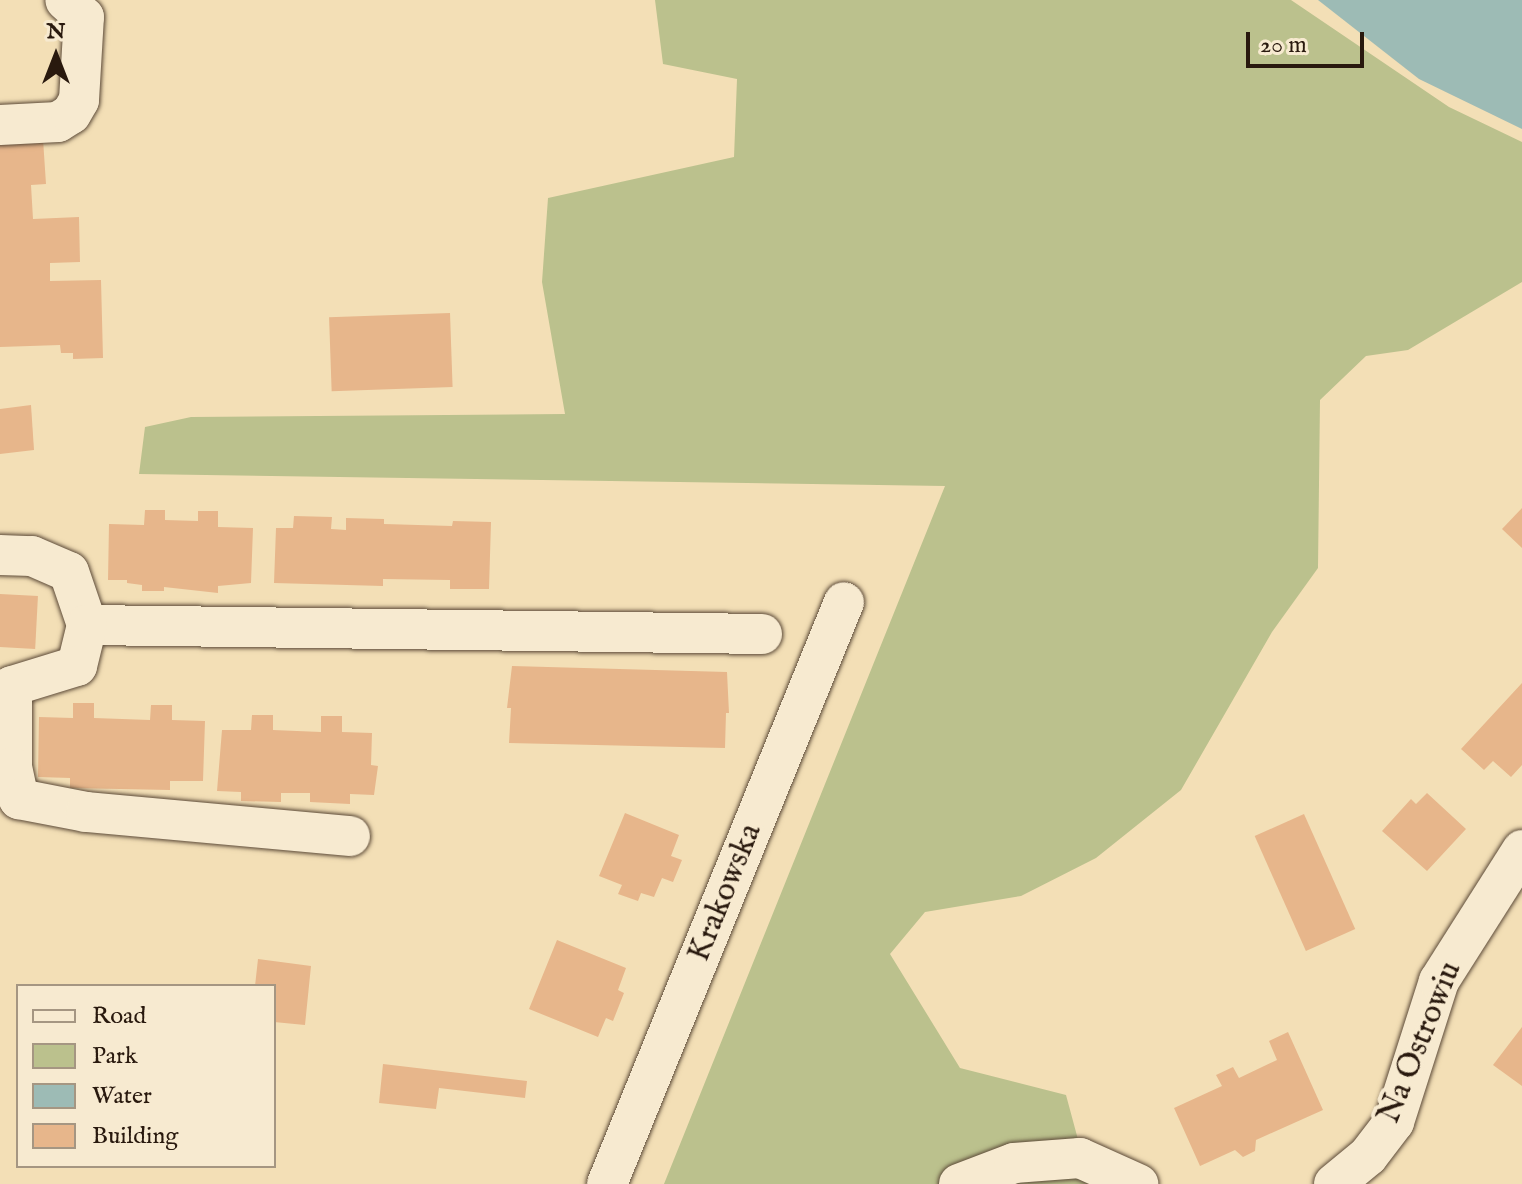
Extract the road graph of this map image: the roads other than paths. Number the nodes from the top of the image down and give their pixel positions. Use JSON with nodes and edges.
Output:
{"nodes":[{"id":1,"x":65,"y":0,"type":"edge"},
{"id":2,"x":0,"y":125,"type":"edge"},
{"id":3,"x":0,"y":555,"type":"edge"},
{"id":4,"x":844,"y":602,"type":"dead end"},
{"id":5,"x":87,"y":625,"type":"junction"},
{"id":6,"x":762,"y":634,"type":"dead end"},
{"id":7,"x":350,"y":836,"type":"dead end"},
{"id":8,"x":1522,"y":850,"type":"edge"},
{"id":9,"x":607,"y":1184,"type":"edge"},
{"id":10,"x":959,"y":1184,"type":"edge"},
{"id":11,"x":1138,"y":1184,"type":"edge"},
{"id":12,"x":1334,"y":1184,"type":"edge"}],
"edges":[{"from":1,"to":2,"type":"street"},
{"from":3,"to":5,"type":"street"},
{"from":4,"to":9,"type":"street","name":"Krakowska"},
{"from":5,"to":6,"type":"street"},
{"from":5,"to":7,"type":"street"},
{"from":8,"to":12,"type":"street","name":"Na Ostrowiu"},
{"from":10,"to":11,"type":"street"}]}
